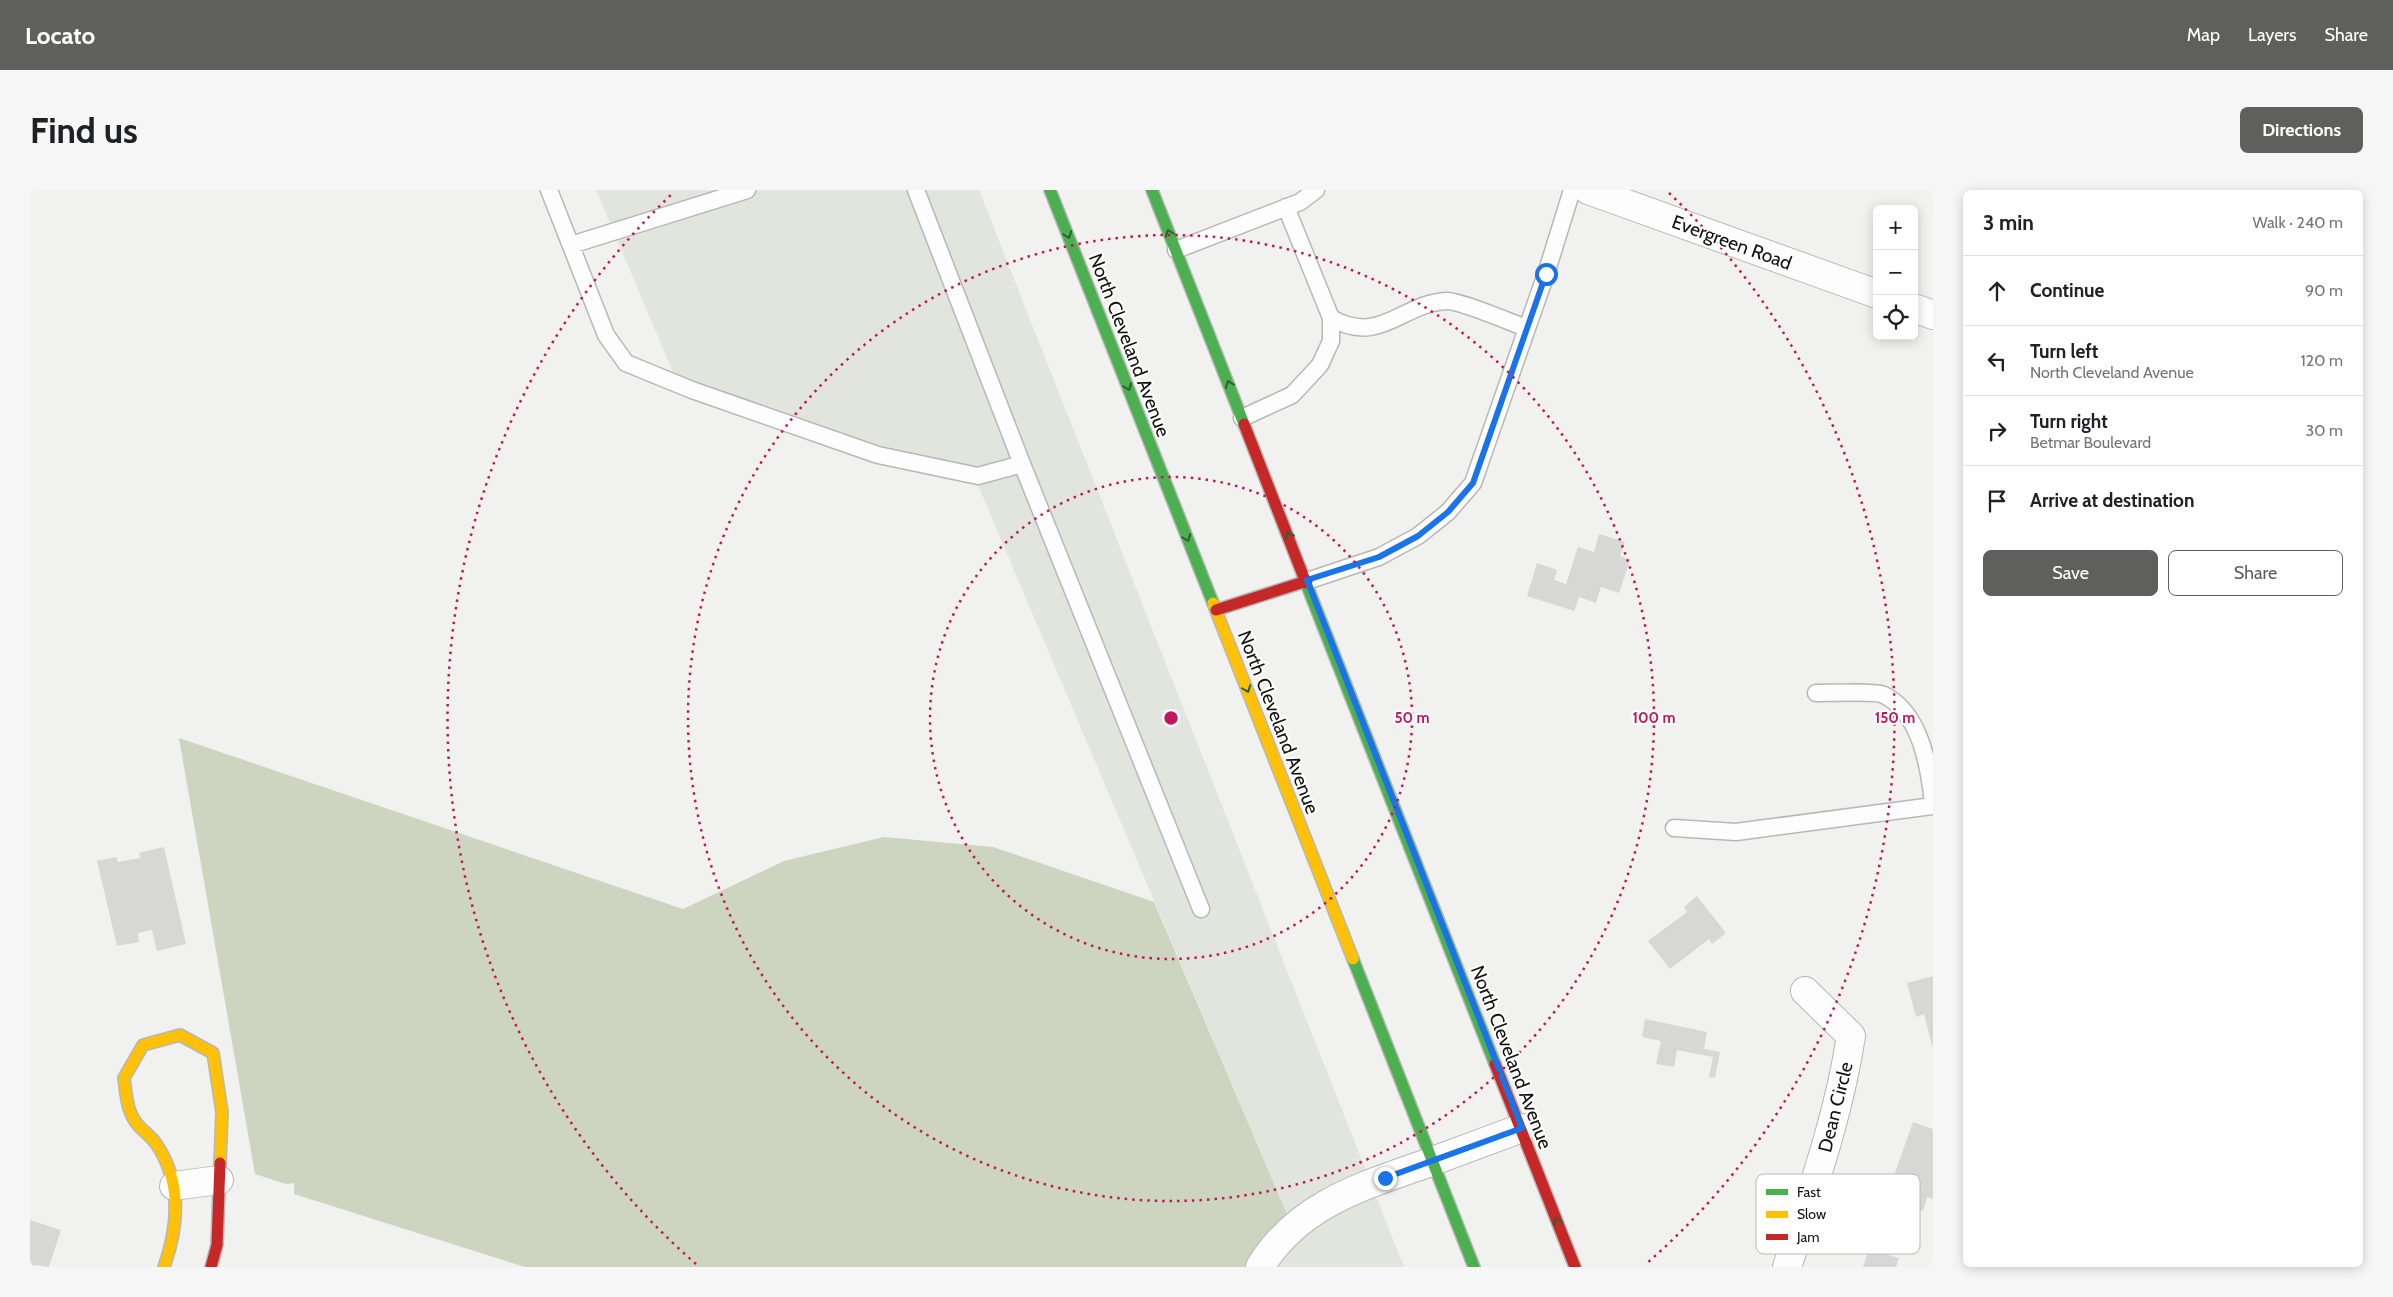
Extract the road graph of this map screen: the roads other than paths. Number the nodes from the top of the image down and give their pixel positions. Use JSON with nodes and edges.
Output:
{"nodes":[{"id":1,"x":549,"y":190,"type":"edge"},
{"id":2,"x":747,"y":190,"type":"edge"},
{"id":3,"x":916,"y":190,"type":"edge"},
{"id":4,"x":1050,"y":190,"type":"edge"},
{"id":5,"x":1152,"y":190,"type":"edge"},
{"id":6,"x":1316,"y":190,"type":"edge"},
{"id":7,"x":1572,"y":190,"type":"edge"},
{"id":8,"x":1588,"y":190,"type":"edge"},
{"id":9,"x":1286,"y":207,"type":"junction"},
{"id":10,"x":570,"y":245,"type":"junction"},
{"id":11,"x":1176,"y":250,"type":"junction"},
{"id":12,"x":1873,"y":293,"type":"edge"},
{"id":13,"x":1918,"y":309,"type":"edge"},
{"id":14,"x":1933,"y":315,"type":"edge"},
{"id":15,"x":1331,"y":318,"type":"junction"},
{"id":16,"x":1526,"y":328,"type":"junction"},
{"id":17,"x":1242,"y":418,"type":"junction"},
{"id":18,"x":1022,"y":464,"type":"junction"},
{"id":19,"x":1307,"y":580,"type":"junction"},
{"id":20,"x":1216,"y":610,"type":"junction"},
{"id":21,"x":1816,"y":693,"type":"dead end"},
{"id":22,"x":1933,"y":804,"type":"edge"},
{"id":23,"x":1674,"y":828,"type":"dead end"},
{"id":24,"x":1201,"y":909,"type":"dead end"},
{"id":25,"x":1805,"y":991,"type":"dead end"},
{"id":26,"x":1522,"y":1128,"type":"junction"},
{"id":27,"x":1433,"y":1161,"type":"junction"},
{"id":28,"x":1816,"y":1174,"type":"edge"},
{"id":29,"x":219,"y":1180,"type":"junction"},
{"id":30,"x":174,"y":1186,"type":"junction"},
{"id":31,"x":1792,"y":1254,"type":"edge"},
{"id":32,"x":164,"y":1267,"type":"edge"},
{"id":33,"x":211,"y":1267,"type":"edge"},
{"id":34,"x":1260,"y":1267,"type":"edge"},
{"id":35,"x":1474,"y":1267,"type":"edge"},
{"id":36,"x":1575,"y":1267,"type":"edge"},
{"id":37,"x":1788,"y":1267,"type":"edge"}],
"edges":[{"from":1,"to":10,"type":"lane"},
{"from":2,"to":10,"type":"lane"},
{"from":3,"to":18,"type":"lane"},
{"from":4,"to":20,"type":"main road","name":"North Cleveland Avenue","one_way":true},
{"from":11,"to":5,"type":"main road","name":"North Cleveland Avenue","one_way":true},
{"from":6,"to":9,"type":"lane"},
{"from":7,"to":16,"type":"lane"},
{"from":8,"to":12,"type":"street","name":"Evergreen Road"},
{"from":9,"to":11,"type":"lane"},
{"from":9,"to":15,"type":"lane"},
{"from":10,"to":18,"type":"lane"},
{"from":17,"to":11,"type":"main road","name":"North Cleveland Avenue","one_way":true},
{"from":13,"to":14,"type":"street"},
{"from":15,"to":16,"type":"lane"},
{"from":15,"to":17,"type":"lane"},
{"from":16,"to":19,"type":"lane"},
{"from":19,"to":17,"type":"main road","name":"North Cleveland Avenue","one_way":true},
{"from":18,"to":24,"type":"lane"},
{"from":19,"to":20,"type":"main road"},
{"from":19,"to":26,"type":"main road","name":"North Cleveland Avenue"},
{"from":20,"to":27,"type":"main road","name":"North Cleveland Avenue","one_way":true},
{"from":21,"to":22,"type":"lane"},
{"from":22,"to":23,"type":"lane"},
{"from":25,"to":28,"type":"street","name":"Dean Circle"},
{"from":26,"to":27,"type":"street"},
{"from":36,"to":26,"type":"main road","name":"North Cleveland Avenue","one_way":true},
{"from":27,"to":34,"type":"street"},
{"from":27,"to":35,"type":"main road","name":"North Cleveland Avenue"},
{"from":29,"to":30,"type":"street"},
{"from":29,"to":30,"type":"main road"},
{"from":29,"to":33,"type":"main road"},
{"from":30,"to":32,"type":"main road"},
{"from":31,"to":37,"type":"street","name":"Dean Circle"}]}
